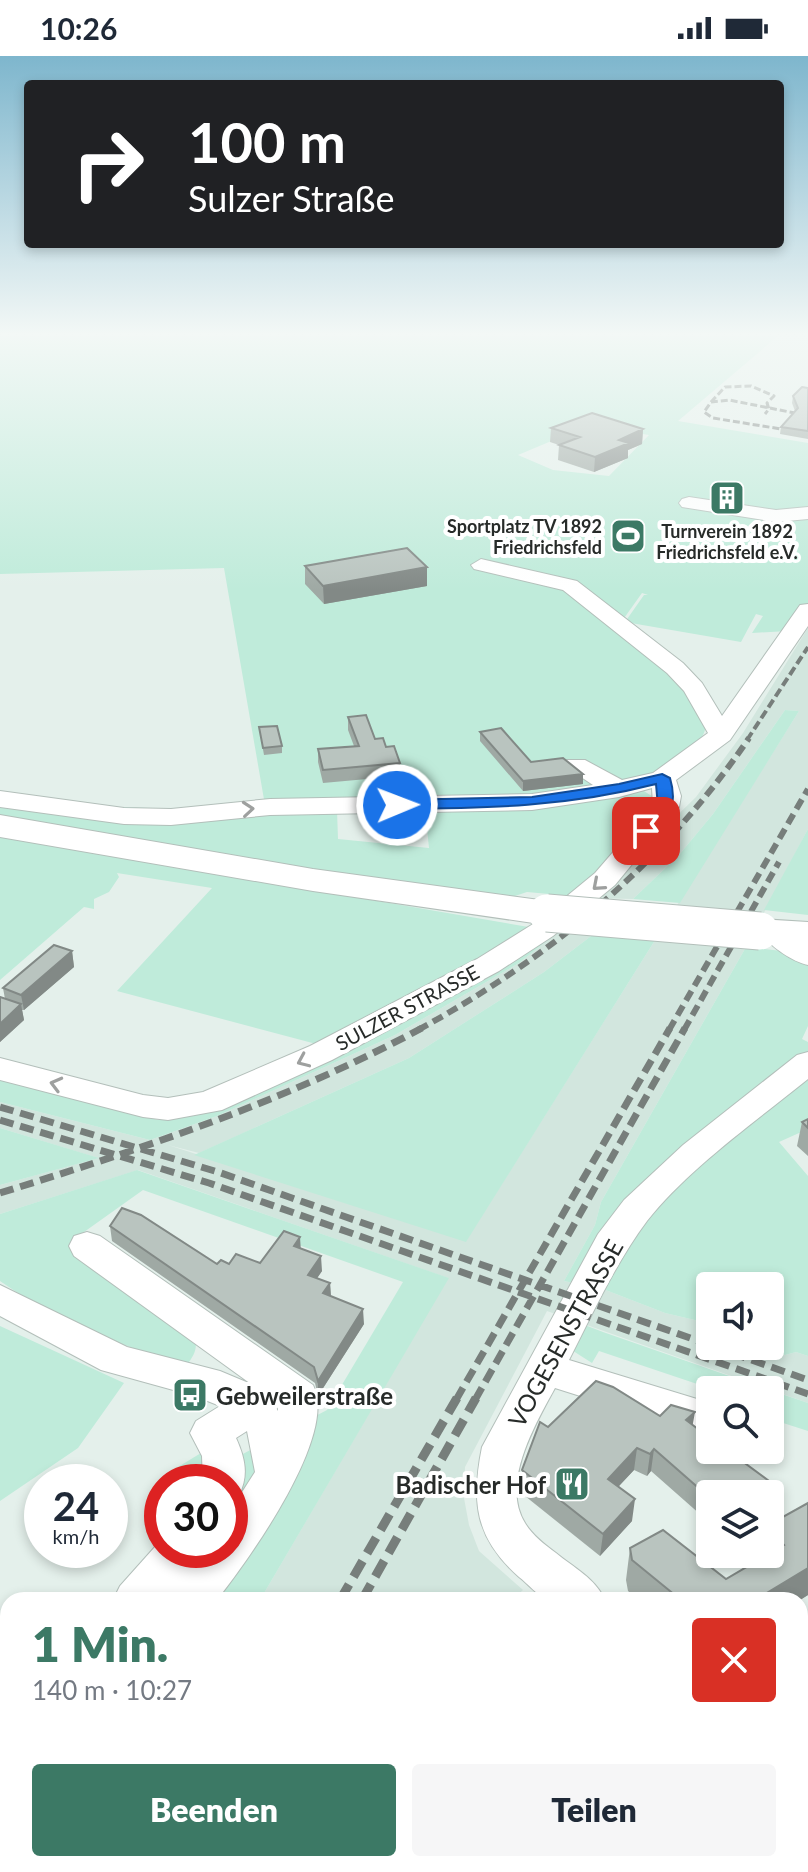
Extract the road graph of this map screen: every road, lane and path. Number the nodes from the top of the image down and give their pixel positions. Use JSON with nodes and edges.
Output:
{"nodes":[{"id":1,"x":689,"y":503,"type":"dead end"},
{"id":2,"x":782,"y":507,"type":"dead end"},
{"id":3,"x":808,"y":512,"type":"edge"},
{"id":4,"x":481,"y":565,"type":"dead end"},
{"id":5,"x":808,"y":610,"type":"edge"},
{"id":6,"x":721,"y":735,"type":"junction"},
{"id":7,"x":576,"y":765,"type":"edge"},
{"id":8,"x":662,"y":778,"type":"junction"},
{"id":9,"x":619,"y":789,"type":"junction"},
{"id":10,"x":0,"y":799,"type":"edge"},
{"id":11,"x":0,"y":826,"type":"edge"},
{"id":12,"x":781,"y":933,"type":"edge"},
{"id":13,"x":808,"y":956,"type":"edge"},
{"id":14,"x":808,"y":1062,"type":"edge"},
{"id":15,"x":0,"y":1069,"type":"edge"},
{"id":16,"x":87,"y":1246,"type":"dead end"},
{"id":17,"x":0,"y":1299,"type":"edge"},
{"id":18,"x":227,"y":1347,"type":"junction"},
{"id":19,"x":545,"y":1369,"type":"junction"},
{"id":20,"x":197,"y":1379,"type":"junction"},
{"id":21,"x":253,"y":1406,"type":"junction"},
{"id":22,"x":696,"y":1416,"type":"edge"},
{"id":23,"x":225,"y":1464,"type":"edge"},
{"id":24,"x":275,"y":1476,"type":"junction"},
{"id":25,"x":248,"y":1520,"type":"edge"},
{"id":26,"x":164,"y":1568,"type":"edge"},
{"id":27,"x":215,"y":1568,"type":"edge"},
{"id":28,"x":143,"y":1592,"type":"edge"},
{"id":29,"x":196,"y":1592,"type":"edge"},
{"id":30,"x":572,"y":1592,"type":"edge"}],
"edges":[{"from":1,"to":3,"type":"street"},
{"from":2,"to":3,"type":"street"},
{"from":4,"to":6,"type":"street"},
{"from":5,"to":6,"type":"street"},
{"from":6,"to":8,"type":"street"},
{"from":7,"to":9,"type":"street"},
{"from":8,"to":9,"type":"street"},
{"from":8,"to":15,"type":"street","name":"SULZER STRASSE","one_way":true},
{"from":10,"to":9,"type":"street","one_way":true},
{"from":11,"to":12,"type":"main road","bridge":true},
{"from":12,"to":13,"type":"street"},
{"from":14,"to":19,"type":"street","name":"VOGESENSTRASSE"},
{"from":16,"to":18,"type":"street"},
{"from":17,"to":20,"type":"street"},
{"from":18,"to":20,"type":"street"},
{"from":18,"to":24,"type":"street"},
{"from":19,"to":22,"type":"street"},
{"from":19,"to":30,"type":"street","name":"VOGESENSTRASSE"},
{"from":20,"to":21,"type":"street"},
{"from":21,"to":23,"type":"street"},
{"from":21,"to":24,"type":"street"},
{"from":24,"to":25,"type":"street"},
{"from":26,"to":28,"type":"street"},
{"from":27,"to":29,"type":"street"}]}
